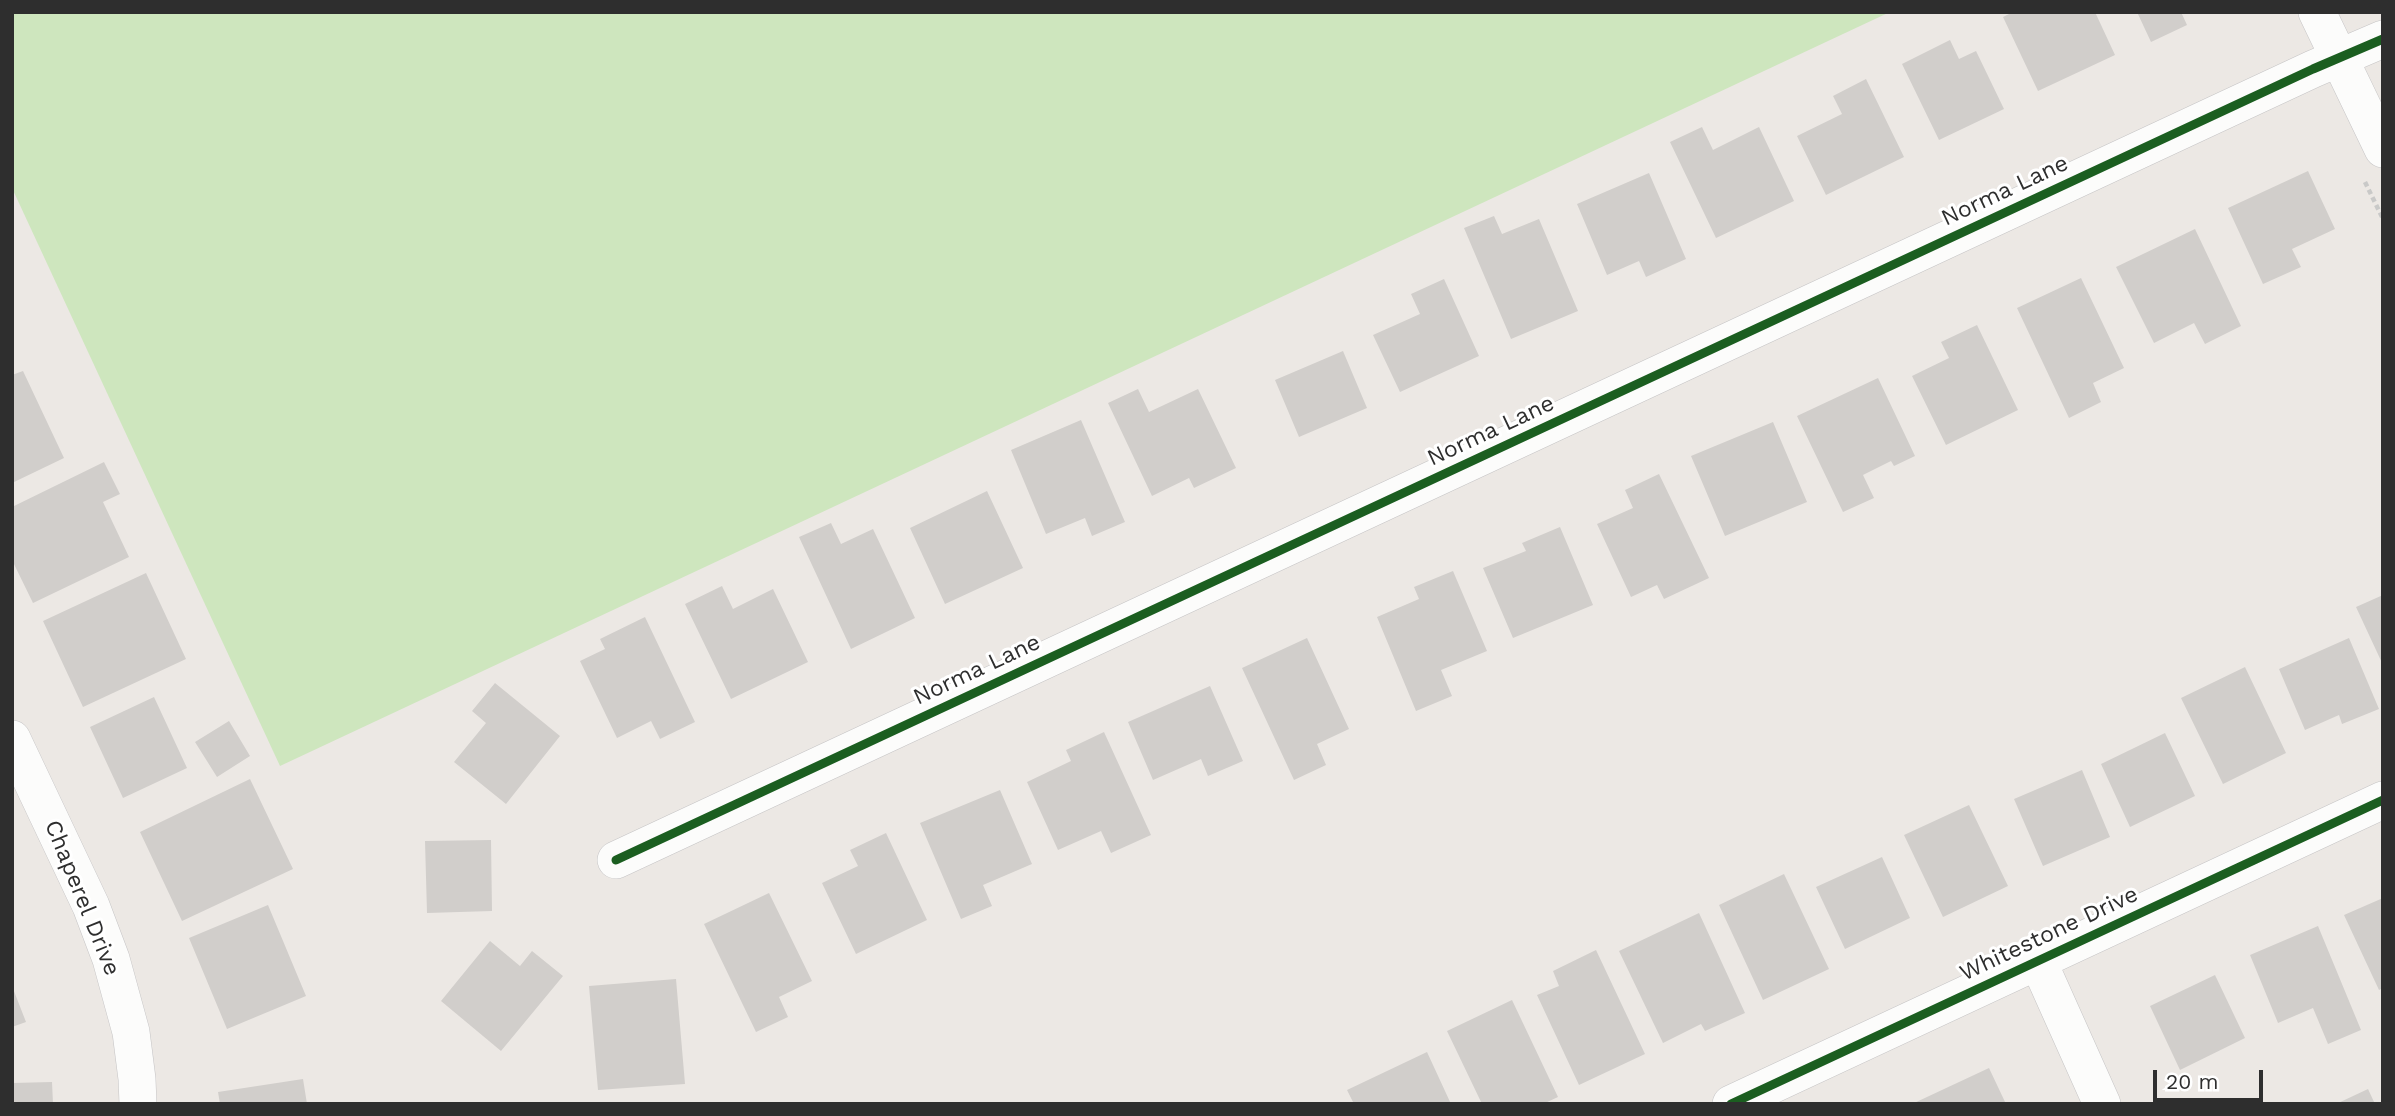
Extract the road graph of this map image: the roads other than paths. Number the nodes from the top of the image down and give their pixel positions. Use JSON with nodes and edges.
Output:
{"nodes":[{"id":1,"x":2317,"y":12,"type":"edge"},
{"id":2,"x":2383,"y":38,"type":"edge"},
{"id":3,"x":2339,"y":58,"type":"junction"},
{"id":4,"x":2383,"y":149,"type":"edge"},
{"id":5,"x":12,"y":739,"type":"edge"},
{"id":6,"x":2383,"y":800,"type":"edge"},
{"id":7,"x":615,"y":860,"type":"dead end"},
{"id":8,"x":2038,"y":961,"type":"junction"},
{"id":9,"x":138,"y":1104,"type":"edge"},
{"id":10,"x":1731,"y":1104,"type":"edge"},
{"id":11,"x":2102,"y":1104,"type":"edge"}],
"edges":[{"from":1,"to":3,"type":"street"},
{"from":2,"to":3,"type":"street","name":"Norma Lane"},
{"from":3,"to":4,"type":"street"},
{"from":3,"to":7,"type":"street","name":"Norma Lane"},
{"from":5,"to":9,"type":"street","name":"Chaperel Drive"},
{"from":6,"to":8,"type":"street","name":"Whitestone Drive"},
{"from":8,"to":10,"type":"street","name":"Whitestone Drive"},
{"from":8,"to":11,"type":"street"}]}
